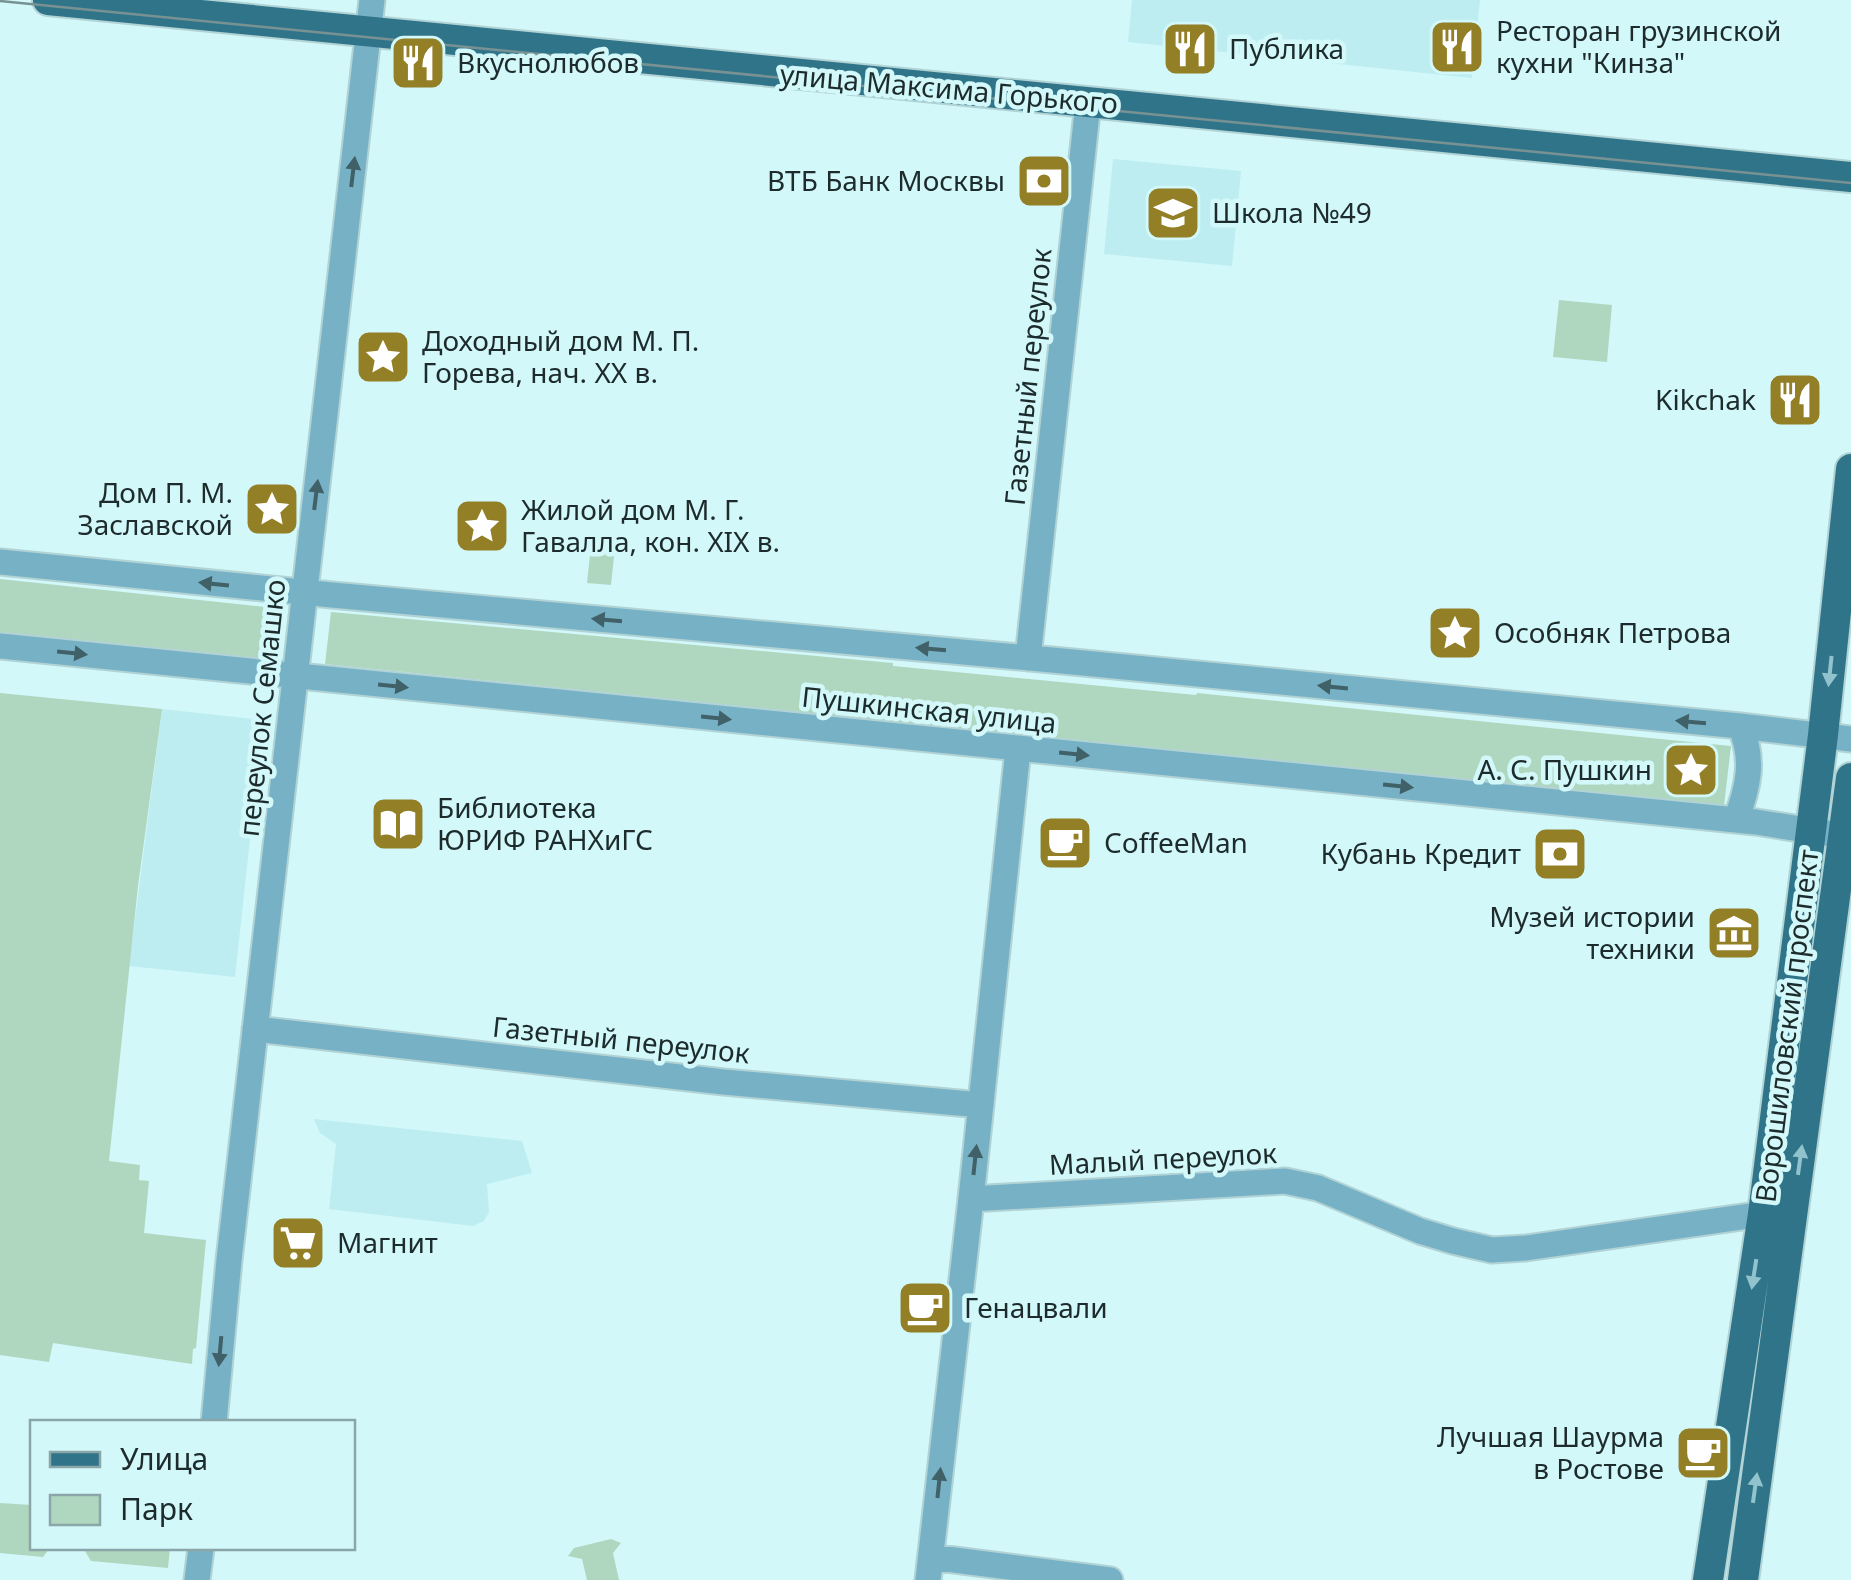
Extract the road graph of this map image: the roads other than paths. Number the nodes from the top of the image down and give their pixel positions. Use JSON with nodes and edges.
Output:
{"nodes":[{"id":1,"x":48,"y":0,"type":"edge"},
{"id":2,"x":372,"y":0,"type":"edge"},
{"id":3,"x":369,"y":33,"type":"junction"},
{"id":4,"x":1088,"y":103,"type":"junction"},
{"id":5,"x":1851,"y":178,"type":"edge"},
{"id":6,"x":1851,"y":469,"type":"edge"},
{"id":7,"x":0,"y":562,"type":"edge"},
{"id":8,"x":305,"y":592,"type":"junction"},
{"id":9,"x":0,"y":646,"type":"edge"},
{"id":10,"x":1028,"y":658,"type":"junction"},
{"id":11,"x":296,"y":676,"type":"junction"},
{"id":12,"x":1740,"y":726,"type":"junction"},
{"id":13,"x":1837,"y":737,"type":"edge"},
{"id":14,"x":1018,"y":748,"type":"junction"},
{"id":15,"x":1851,"y":778,"type":"edge"},
{"id":16,"x":1736,"y":820,"type":"junction"},
{"id":17,"x":1812,"y":830,"type":"junction"},
{"id":18,"x":1847,"y":836,"type":"edge"},
{"id":19,"x":256,"y":1029,"type":"junction"},
{"id":20,"x":981,"y":1105,"type":"junction"},
{"id":21,"x":971,"y":1199,"type":"junction"},
{"id":22,"x":1763,"y":1214,"type":"junction"},
{"id":23,"x":214,"y":1420,"type":"edge"},
{"id":24,"x":200,"y":1550,"type":"edge"},
{"id":25,"x":929,"y":1568,"type":"edge"},
{"id":26,"x":197,"y":1580,"type":"edge"},
{"id":27,"x":1110,"y":1580,"type":"edge"},
{"id":28,"x":1708,"y":1580,"type":"edge"},
{"id":29,"x":1742,"y":1580,"type":"edge"}],
"edges":[{"from":1,"to":3,"type":"main road","name":"улица Максима Горького"},
{"from":2,"to":3,"type":"street","name":"переулок Семашко"},
{"from":3,"to":4,"type":"main road","name":"улица Максима Горького"},
{"from":8,"to":3,"type":"street","name":"переулок Семашко","one_way":true},
{"from":4,"to":5,"type":"main road","name":"улица Максима Горького"},
{"from":4,"to":10,"type":"street","name":"Газетный переулок"},
{"from":6,"to":13,"type":"main road","name":"Ворошиловский проспект","one_way":true},
{"from":8,"to":7,"type":"street","one_way":true},
{"from":10,"to":8,"type":"street","one_way":true},
{"from":8,"to":11,"type":"street","name":"переулок Семашко"},
{"from":9,"to":11,"type":"street","name":"Пушкинская улица","one_way":true},
{"from":12,"to":10,"type":"street","one_way":true},
{"from":11,"to":14,"type":"street","name":"Пушкинская улица","one_way":true},
{"from":11,"to":19,"type":"street","name":"переулок Семашко"},
{"from":12,"to":13,"type":"street"},
{"from":12,"to":16,"type":"street"},
{"from":13,"to":17,"type":"main road","name":"Ворошиловский проспект"},
{"from":14,"to":16,"type":"street","name":"Пушкинская улица","one_way":true},
{"from":14,"to":20,"type":"street"},
{"from":15,"to":18,"type":"main road","name":"Ворошиловский проспект"},
{"from":16,"to":17,"type":"street","name":"Пушкинская улица"},
{"from":17,"to":18,"type":"street","name":"Пушкинская улица"},
{"from":17,"to":22,"type":"main road","name":"Ворошиловский проспект"},
{"from":29,"to":18,"type":"main road","name":"Ворошиловский проспект","one_way":true},
{"from":19,"to":20,"type":"street","name":"Газетный переулок"},
{"from":19,"to":23,"type":"street","name":"переулок Семашко","one_way":true},
{"from":21,"to":20,"type":"street","one_way":true},
{"from":21,"to":22,"type":"street","name":"Малый переулок"},
{"from":25,"to":21,"type":"street","one_way":true},
{"from":22,"to":28,"type":"main road","name":"Ворошиловский проспект","one_way":true},
{"from":24,"to":26,"type":"street"},
{"from":25,"to":27,"type":"street"}]}
